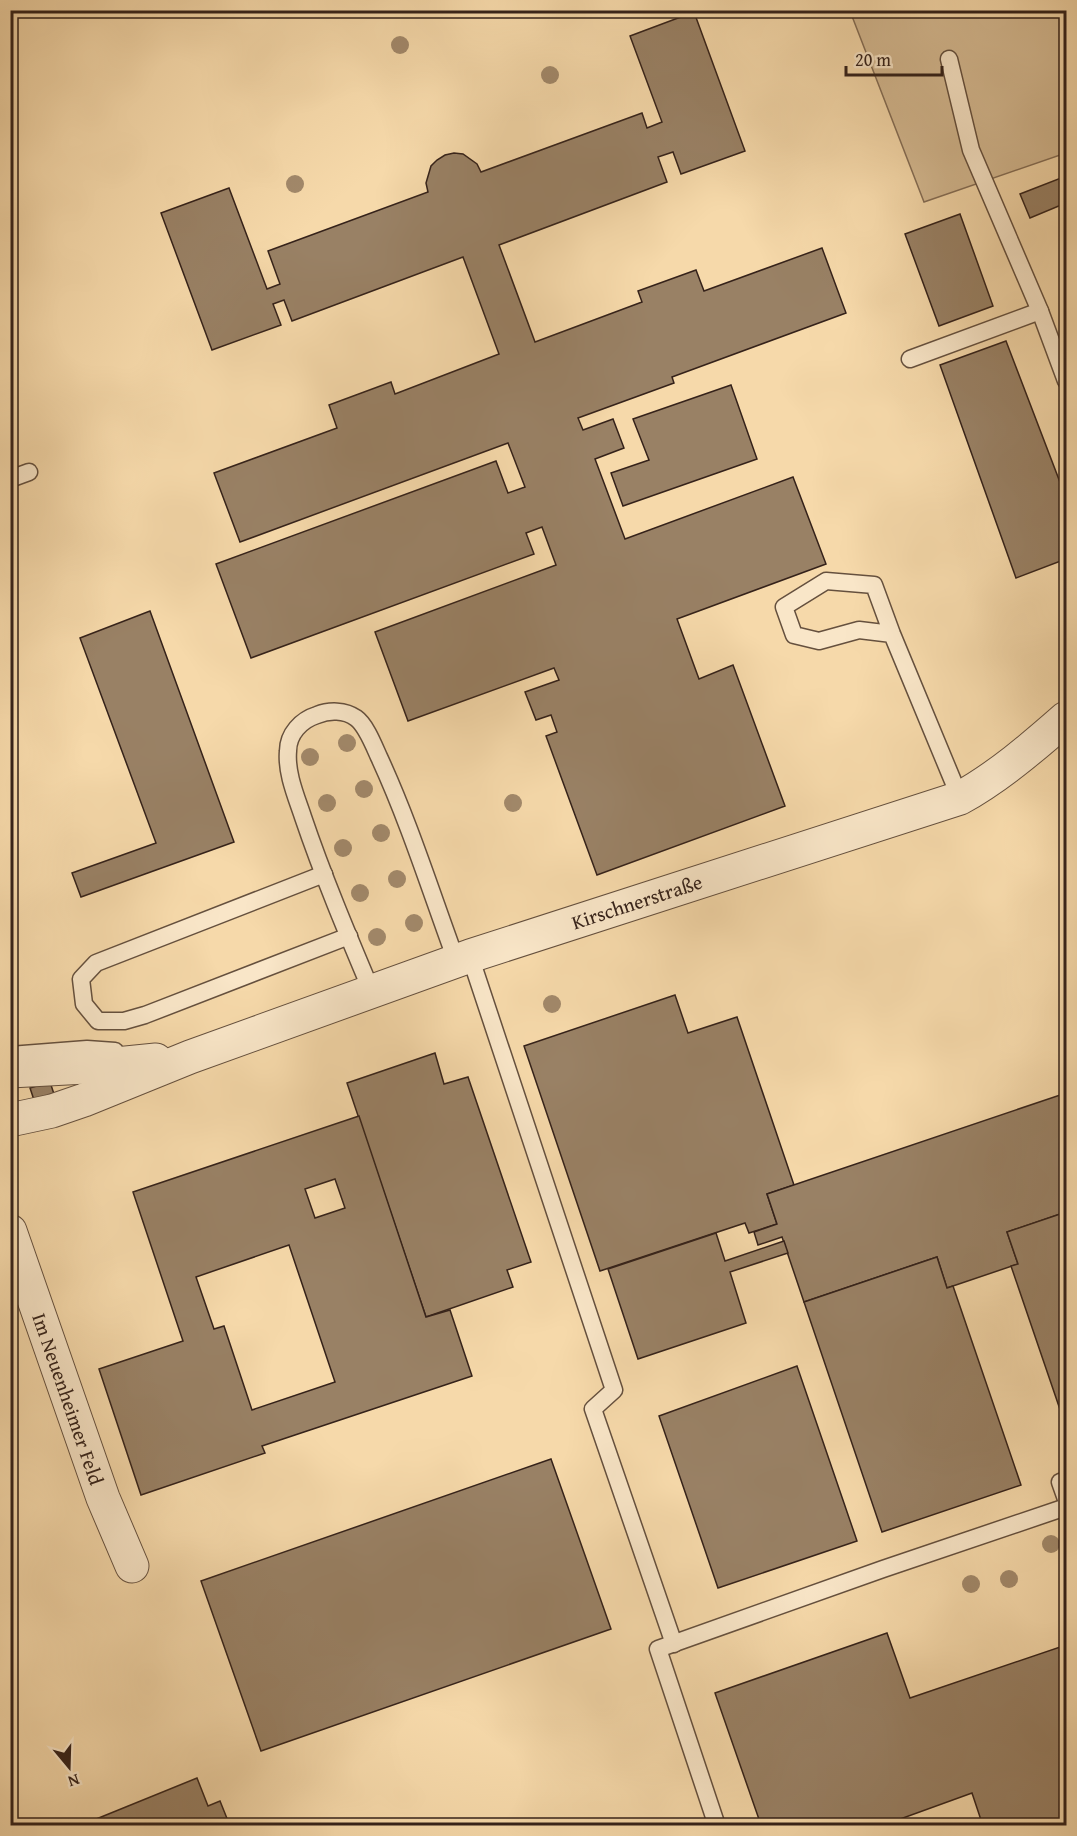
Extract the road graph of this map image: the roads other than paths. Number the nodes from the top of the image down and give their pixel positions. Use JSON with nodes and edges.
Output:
{"nodes":[{"id":1,"x":949,"y":59,"type":"dead end"},
{"id":2,"x":1040,"y":311,"type":"junction"},
{"id":3,"x":910,"y":359,"type":"dead end"},
{"id":4,"x":1066,"y":381,"type":"edge"},
{"id":5,"x":29,"y":472,"type":"dead end"},
{"id":6,"x":10,"y":479,"type":"edge"},
{"id":7,"x":892,"y":634,"type":"junction"},
{"id":8,"x":1066,"y":718,"type":"edge"},
{"id":9,"x":960,"y":798,"type":"junction"},
{"id":10,"x":324,"y":874,"type":"junction"},
{"id":11,"x":349,"y":936,"type":"junction"},
{"id":12,"x":463,"y":958,"type":"junction"},
{"id":13,"x":371,"y":990,"type":"junction"},
{"id":14,"x":10,"y":1055,"type":"edge"},
{"id":15,"x":190,"y":1057,"type":"junction"},
{"id":16,"x":71,"y":1067,"type":"junction"},
{"id":17,"x":10,"y":1071,"type":"edge"},
{"id":18,"x":80,"y":1102,"type":"junction"},
{"id":19,"x":10,"y":1120,"type":"edge"},
{"id":20,"x":10,"y":1231,"type":"edge"},
{"id":21,"x":1066,"y":1480,"type":"edge"},
{"id":22,"x":1066,"y":1499,"type":"edge"},
{"id":23,"x":1066,"y":1507,"type":"edge"},
{"id":24,"x":132,"y":1566,"type":"dead end"},
{"id":25,"x":674,"y":1644,"type":"junction"},
{"id":26,"x":717,"y":1826,"type":"edge"}],
"edges":[{"from":1,"to":2,"type":"lane"},
{"from":2,"to":3,"type":"lane"},
{"from":2,"to":4,"type":"lane"},
{"from":5,"to":6,"type":"lane"},
{"from":7,"to":7,"type":"lane"},
{"from":7,"to":9,"type":"lane"},
{"from":8,"to":9,"type":"street","name":"Kirschnerstraße"},
{"from":9,"to":12,"type":"street","name":"Kirschnerstraße"},
{"from":10,"to":11,"type":"lane"},
{"from":10,"to":11,"type":"lane"},
{"from":10,"to":12,"type":"lane"},
{"from":11,"to":13,"type":"lane"},
{"from":12,"to":13,"type":"street","name":"Kirschnerstraße"},
{"from":12,"to":25,"type":"lane"},
{"from":13,"to":15,"type":"street","name":"Kirschnerstraße"},
{"from":14,"to":15,"type":"lane"},
{"from":15,"to":16,"type":"street","name":"Kirschnerstraße"},
{"from":15,"to":18,"type":"street","name":"Kirschnerstraße"},
{"from":16,"to":17,"type":"street","name":"Kirschnerstraße"},
{"from":16,"to":18,"type":"lane"},
{"from":18,"to":19,"type":"street","name":"Kirschnerstraße"},
{"from":20,"to":24,"type":"street","name":"Im Neuenheimer Feld"},
{"from":21,"to":22,"type":"lane"},
{"from":23,"to":25,"type":"lane"},
{"from":25,"to":26,"type":"lane"}]}
